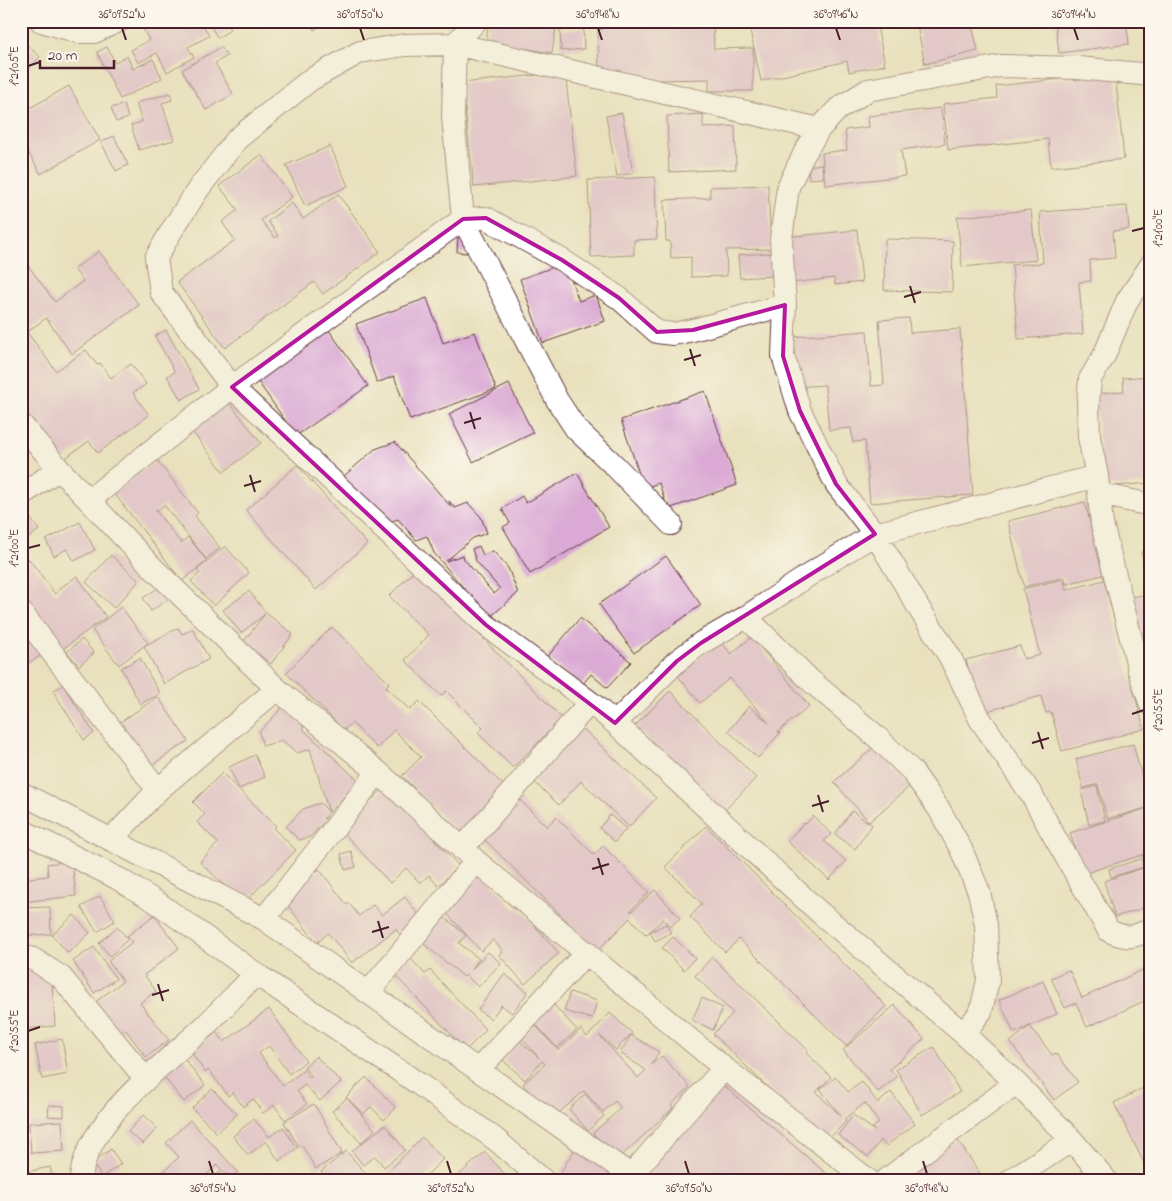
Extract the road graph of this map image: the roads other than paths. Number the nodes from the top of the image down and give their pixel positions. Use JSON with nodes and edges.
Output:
{"nodes":[{"id":1,"x":41,"y":21,"type":"edge"},
{"id":2,"x":119,"y":21,"type":"edge"},
{"id":3,"x":476,"y":21,"type":"edge"},
{"id":4,"x":455,"y":44,"type":"junction"},
{"id":5,"x":1151,"y":75,"type":"edge"},
{"id":6,"x":819,"y":129,"type":"junction"},
{"id":7,"x":463,"y":218,"type":"junction"},
{"id":8,"x":1151,"y":265,"type":"edge"},
{"id":9,"x":784,"y":305,"type":"junction"},
{"id":10,"x":232,"y":388,"type":"junction"},
{"id":11,"x":21,"y":424,"type":"edge"},
{"id":12,"x":58,"y":469,"type":"junction"},
{"id":13,"x":1098,"y":485,"type":"junction"},
{"id":14,"x":21,"y":495,"type":"edge"},
{"id":15,"x":89,"y":500,"type":"junction"},
{"id":16,"x":1151,"y":505,"type":"edge"},
{"id":17,"x":671,"y":524,"type":"dead end"},
{"id":18,"x":875,"y":534,"type":"junction"},
{"id":19,"x":21,"y":612,"type":"edge"},
{"id":20,"x":746,"y":617,"type":"junction"},
{"id":21,"x":276,"y":689,"type":"junction"},
{"id":22,"x":590,"y":702,"type":"junction"},
{"id":23,"x":1151,"y":705,"type":"edge"},
{"id":24,"x":615,"y":723,"type":"junction"},
{"id":25,"x":378,"y":772,"type":"junction"},
{"id":26,"x":158,"y":790,"type":"junction"},
{"id":27,"x":21,"y":793,"type":"edge"},
{"id":28,"x":21,"y":830,"type":"edge"},
{"id":29,"x":111,"y":840,"type":"junction"},
{"id":30,"x":469,"y":855,"type":"junction"},
{"id":31,"x":264,"y":919,"type":"junction"},
{"id":32,"x":1151,"y":929,"type":"edge"},
{"id":33,"x":587,"y":952,"type":"junction"},
{"id":34,"x":21,"y":956,"type":"edge"},
{"id":35,"x":256,"y":974,"type":"junction"},
{"id":36,"x":368,"y":993,"type":"junction"},
{"id":37,"x":964,"y":1034,"type":"junction"},
{"id":38,"x":724,"y":1068,"type":"junction"},
{"id":39,"x":478,"y":1070,"type":"junction"},
{"id":40,"x":145,"y":1078,"type":"junction"},
{"id":41,"x":1016,"y":1083,"type":"junction"},
{"id":42,"x":1072,"y":1140,"type":"junction"},
{"id":43,"x":635,"y":1177,"type":"edge"},
{"id":44,"x":81,"y":1180,"type":"edge"},
{"id":45,"x":543,"y":1180,"type":"edge"},
{"id":46,"x":868,"y":1180,"type":"edge"},
{"id":47,"x":886,"y":1180,"type":"edge"},
{"id":48,"x":1010,"y":1180,"type":"edge"},
{"id":49,"x":1106,"y":1180,"type":"edge"}],
"edges":[{"from":1,"to":2,"type":"street"},
{"from":3,"to":4,"type":"street"},
{"from":4,"to":6,"type":"street"},
{"from":4,"to":7,"type":"street"},
{"from":4,"to":10,"type":"street"},
{"from":5,"to":6,"type":"street"},
{"from":6,"to":9,"type":"street"},
{"from":7,"to":9,"type":"street"},
{"from":7,"to":10,"type":"street"},
{"from":7,"to":17,"type":"street"},
{"from":8,"to":13,"type":"street"},
{"from":9,"to":18,"type":"street"},
{"from":10,"to":15,"type":"street"},
{"from":10,"to":22,"type":"street"},
{"from":11,"to":12,"type":"street"},
{"from":12,"to":14,"type":"street"},
{"from":12,"to":15,"type":"street"},
{"from":13,"to":16,"type":"street"},
{"from":13,"to":18,"type":"street"},
{"from":13,"to":23,"type":"street"},
{"from":15,"to":21,"type":"street"},
{"from":18,"to":20,"type":"street"},
{"from":18,"to":32,"type":"street"},
{"from":19,"to":26,"type":"street"},
{"from":20,"to":24,"type":"street"},
{"from":20,"to":37,"type":"street"},
{"from":21,"to":25,"type":"street"},
{"from":21,"to":26,"type":"street"},
{"from":22,"to":24,"type":"street"},
{"from":22,"to":30,"type":"street"},
{"from":24,"to":37,"type":"street"},
{"from":25,"to":30,"type":"street"},
{"from":25,"to":31,"type":"street"},
{"from":26,"to":29,"type":"street"},
{"from":27,"to":29,"type":"street"},
{"from":28,"to":35,"type":"street"},
{"from":29,"to":31,"type":"street"},
{"from":30,"to":33,"type":"street"},
{"from":30,"to":36,"type":"street"},
{"from":31,"to":36,"type":"street"},
{"from":33,"to":38,"type":"street"},
{"from":33,"to":39,"type":"street"},
{"from":34,"to":40,"type":"street"},
{"from":35,"to":40,"type":"street"},
{"from":35,"to":45,"type":"street"},
{"from":36,"to":39,"type":"street"},
{"from":37,"to":41,"type":"street"},
{"from":38,"to":43,"type":"street"},
{"from":38,"to":46,"type":"street"},
{"from":39,"to":43,"type":"street"},
{"from":40,"to":44,"type":"street"},
{"from":41,"to":42,"type":"street"},
{"from":41,"to":47,"type":"street"},
{"from":42,"to":48,"type":"street"},
{"from":42,"to":49,"type":"street"}]}
